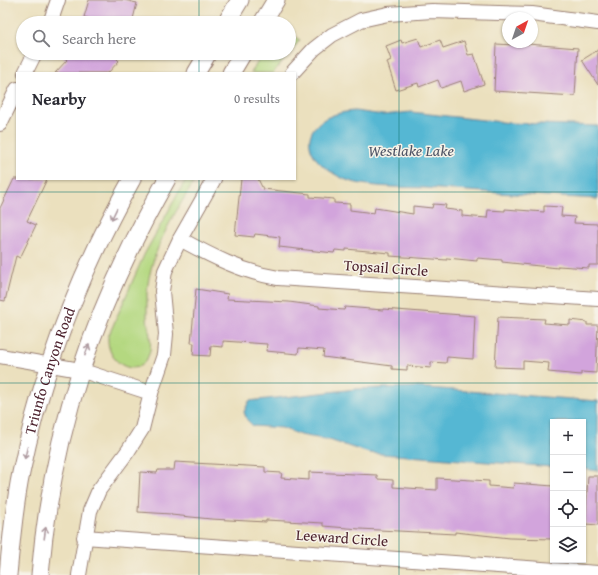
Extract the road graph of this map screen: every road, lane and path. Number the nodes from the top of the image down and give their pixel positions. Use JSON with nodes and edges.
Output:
{"nodes":[{"id":1,"x":58,"y":0,"type":"edge"},
{"id":2,"x":240,"y":0,"type":"edge"},
{"id":3,"x":276,"y":0,"type":"edge"},
{"id":4,"x":52,"y":16,"type":"edge"},
{"id":5,"x":230,"y":16,"type":"edge"},
{"id":6,"x":266,"y":16,"type":"edge"},
{"id":7,"x":598,"y":23,"type":"edge"},
{"id":8,"x":32,"y":60,"type":"edge"},
{"id":9,"x":204,"y":60,"type":"edge"},
{"id":10,"x":239,"y":60,"type":"edge"},
{"id":11,"x":26,"y":72,"type":"edge"},
{"id":12,"x":197,"y":72,"type":"edge"},
{"id":13,"x":232,"y":72,"type":"edge"},
{"id":14,"x":293,"y":72,"type":"edge"},
{"id":15,"x":16,"y":92,"type":"edge"},
{"id":16,"x":0,"y":124,"type":"edge"},
{"id":17,"x":131,"y":180,"type":"edge"},
{"id":18,"x":166,"y":180,"type":"edge"},
{"id":19,"x":213,"y":180,"type":"edge"},
{"id":20,"x":180,"y":239,"type":"junction"},
{"id":21,"x":598,"y":298,"type":"edge"},
{"id":22,"x":0,"y":356,"type":"edge"},
{"id":23,"x":50,"y":366,"type":"junction"},
{"id":24,"x":80,"y":370,"type":"junction"},
{"id":25,"x":151,"y":393,"type":"junction"},
{"id":26,"x":84,"y":537,"type":"junction"},
{"id":27,"x":598,"y":573,"type":"edge"},
{"id":28,"x":8,"y":575,"type":"edge"},
{"id":29,"x":40,"y":575,"type":"edge"},
{"id":30,"x":79,"y":575,"type":"edge"}],
"edges":[{"from":1,"to":4,"type":"street"},
{"from":2,"to":5,"type":"street"},
{"from":3,"to":6,"type":"street"},
{"from":7,"to":14,"type":"street"},
{"from":8,"to":11,"type":"street"},
{"from":9,"to":12,"type":"street"},
{"from":10,"to":13,"type":"street"},
{"from":15,"to":16,"type":"street"},
{"from":17,"to":23,"type":"street","name":"Triunfo Canyon Road","one_way":true},
{"from":24,"to":18,"type":"street","name":"Triunfo Canyon Road","one_way":true},
{"from":19,"to":20,"type":"street"},
{"from":20,"to":21,"type":"street","name":"Topsail Circle"},
{"from":20,"to":25,"type":"street"},
{"from":22,"to":23,"type":"street"},
{"from":23,"to":24,"type":"street"},
{"from":23,"to":28,"type":"street","name":"Triunfo Canyon Road","one_way":true},
{"from":24,"to":25,"type":"street","name":"Triunfo Canyon Road"},
{"from":29,"to":24,"type":"street","name":"Triunfo Canyon Road","one_way":true},
{"from":25,"to":26,"type":"street"},
{"from":26,"to":27,"type":"street","name":"Leeward Circle"},
{"from":26,"to":30,"type":"street"}]}
